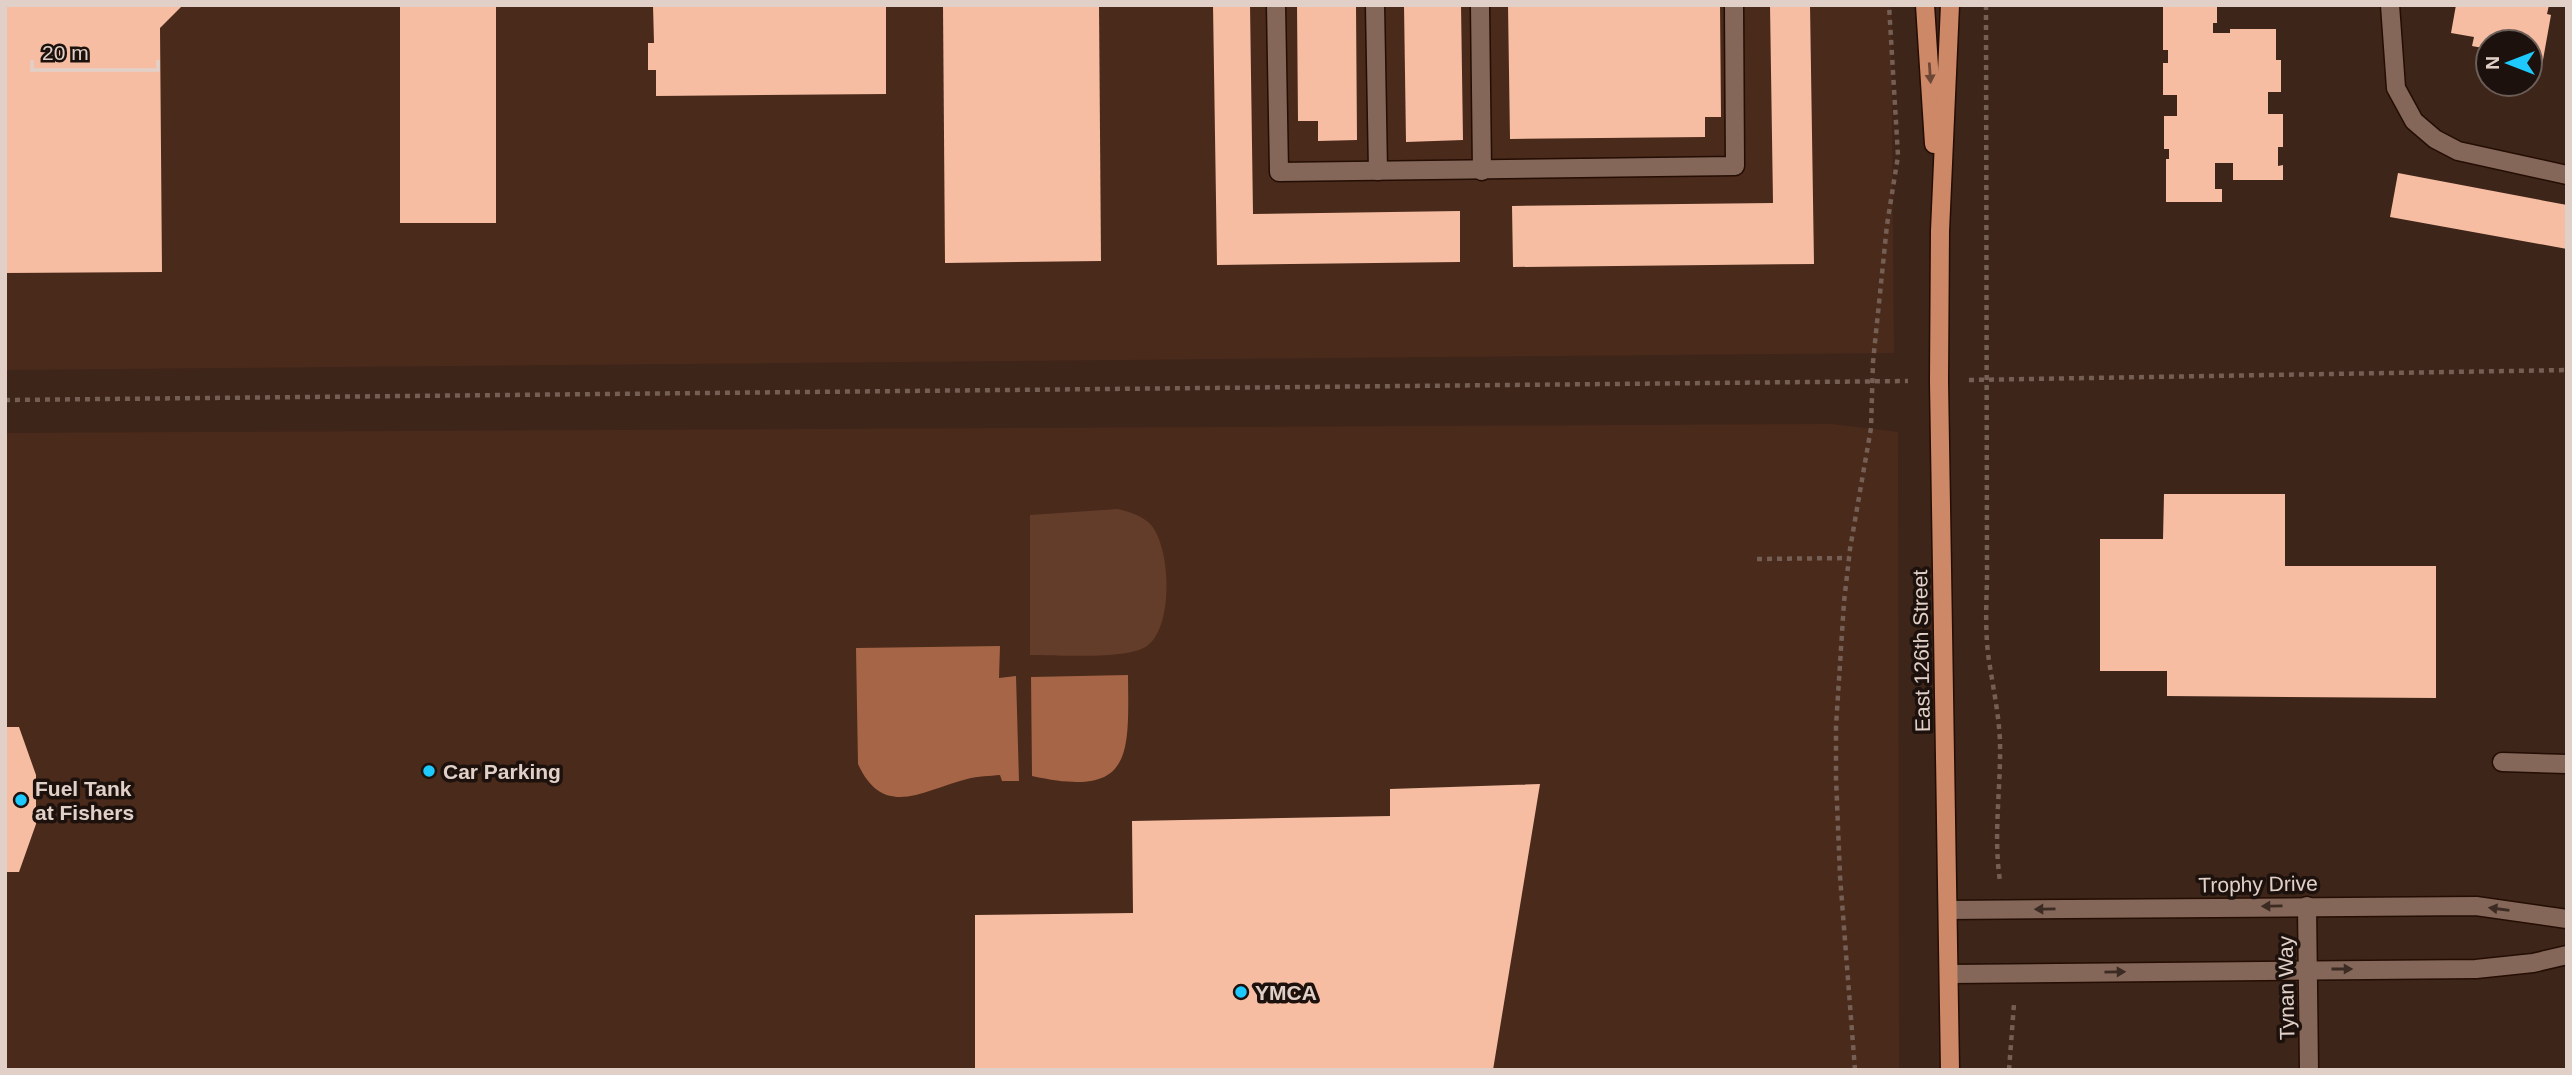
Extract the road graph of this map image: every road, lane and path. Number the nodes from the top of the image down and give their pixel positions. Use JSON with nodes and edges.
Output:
{"nodes":[{"id":1,"x":1276,"y":5,"type":"edge"},
{"id":2,"x":1375,"y":5,"type":"edge"},
{"id":3,"x":1480,"y":5,"type":"edge"},
{"id":4,"x":1734,"y":5,"type":"edge"},
{"id":5,"x":1889,"y":5,"type":"edge"},
{"id":6,"x":1925,"y":5,"type":"edge"},
{"id":7,"x":1950,"y":5,"type":"edge"},
{"id":8,"x":1986,"y":5,"type":"edge"},
{"id":9,"x":2390,"y":5,"type":"edge"},
{"id":10,"x":1378,"y":171,"type":"junction"},
{"id":11,"x":1482,"y":171,"type":"junction"},
{"id":12,"x":2567,"y":175,"type":"edge"},
{"id":13,"x":1940,"y":231,"type":"junction"},
{"id":14,"x":2567,"y":370,"type":"edge"},
{"id":15,"x":1967,"y":380,"type":"dead end"},
{"id":16,"x":1986,"y":380,"type":"junction"},
{"id":17,"x":1911,"y":381,"type":"dead end"},
{"id":18,"x":1874,"y":382,"type":"junction"},
{"id":19,"x":5,"y":400,"type":"edge"},
{"id":20,"x":1849,"y":558,"type":"junction"},
{"id":21,"x":1757,"y":559,"type":"dead end"},
{"id":22,"x":2502,"y":762,"type":"dead end"},
{"id":23,"x":2567,"y":764,"type":"edge"},
{"id":24,"x":2307,"y":906,"type":"junction"},
{"id":25,"x":2004,"y":909,"type":"junction"},
{"id":26,"x":1948,"y":910,"type":"junction"},
{"id":27,"x":2567,"y":919,"type":"edge"},
{"id":28,"x":2567,"y":956,"type":"edge"},
{"id":29,"x":2308,"y":969,"type":"junction"},
{"id":30,"x":2012,"y":973,"type":"junction"},
{"id":31,"x":1949,"y":974,"type":"junction"},
{"id":32,"x":1855,"y":1070,"type":"edge"},
{"id":33,"x":1950,"y":1070,"type":"edge"},
{"id":34,"x":2009,"y":1070,"type":"edge"},
{"id":35,"x":2309,"y":1070,"type":"edge"}],
"edges":[{"from":1,"to":10,"type":"street"},
{"from":2,"to":10,"type":"street"},
{"from":3,"to":11,"type":"street"},
{"from":4,"to":11,"type":"street"},
{"from":5,"to":18,"type":"path"},
{"from":6,"to":13,"type":"main road","name":"East 126th Street","one_way":true},
{"from":7,"to":13,"type":"main road","name":"East 126th Street"},
{"from":8,"to":16,"type":"path"},
{"from":9,"to":12,"type":"street"},
{"from":10,"to":11,"type":"street"},
{"from":13,"to":26,"type":"main road","name":"East 126th Street"},
{"from":14,"to":16,"type":"path"},
{"from":15,"to":16,"type":"path"},
{"from":16,"to":25,"type":"path"},
{"from":17,"to":18,"type":"path"},
{"from":18,"to":19,"type":"path"},
{"from":18,"to":20,"type":"path"},
{"from":20,"to":21,"type":"path"},
{"from":20,"to":32,"type":"path"},
{"from":22,"to":23,"type":"street"},
{"from":24,"to":25,"type":"street","name":"Trophy Drive","one_way":true},
{"from":27,"to":24,"type":"street","name":"Trophy Drive","one_way":true},
{"from":24,"to":29,"type":"street","name":"Tynan Way"},
{"from":25,"to":26,"type":"street","name":"Trophy Drive"},
{"from":26,"to":31,"type":"main road","name":"East 126th Street"},
{"from":29,"to":28,"type":"street","one_way":true},
{"from":30,"to":29,"type":"street","one_way":true},
{"from":29,"to":35,"type":"street","name":"Tynan Way"},
{"from":30,"to":31,"type":"street"},
{"from":30,"to":34,"type":"path"},
{"from":31,"to":33,"type":"main road","name":"East 126th Street"}]}
